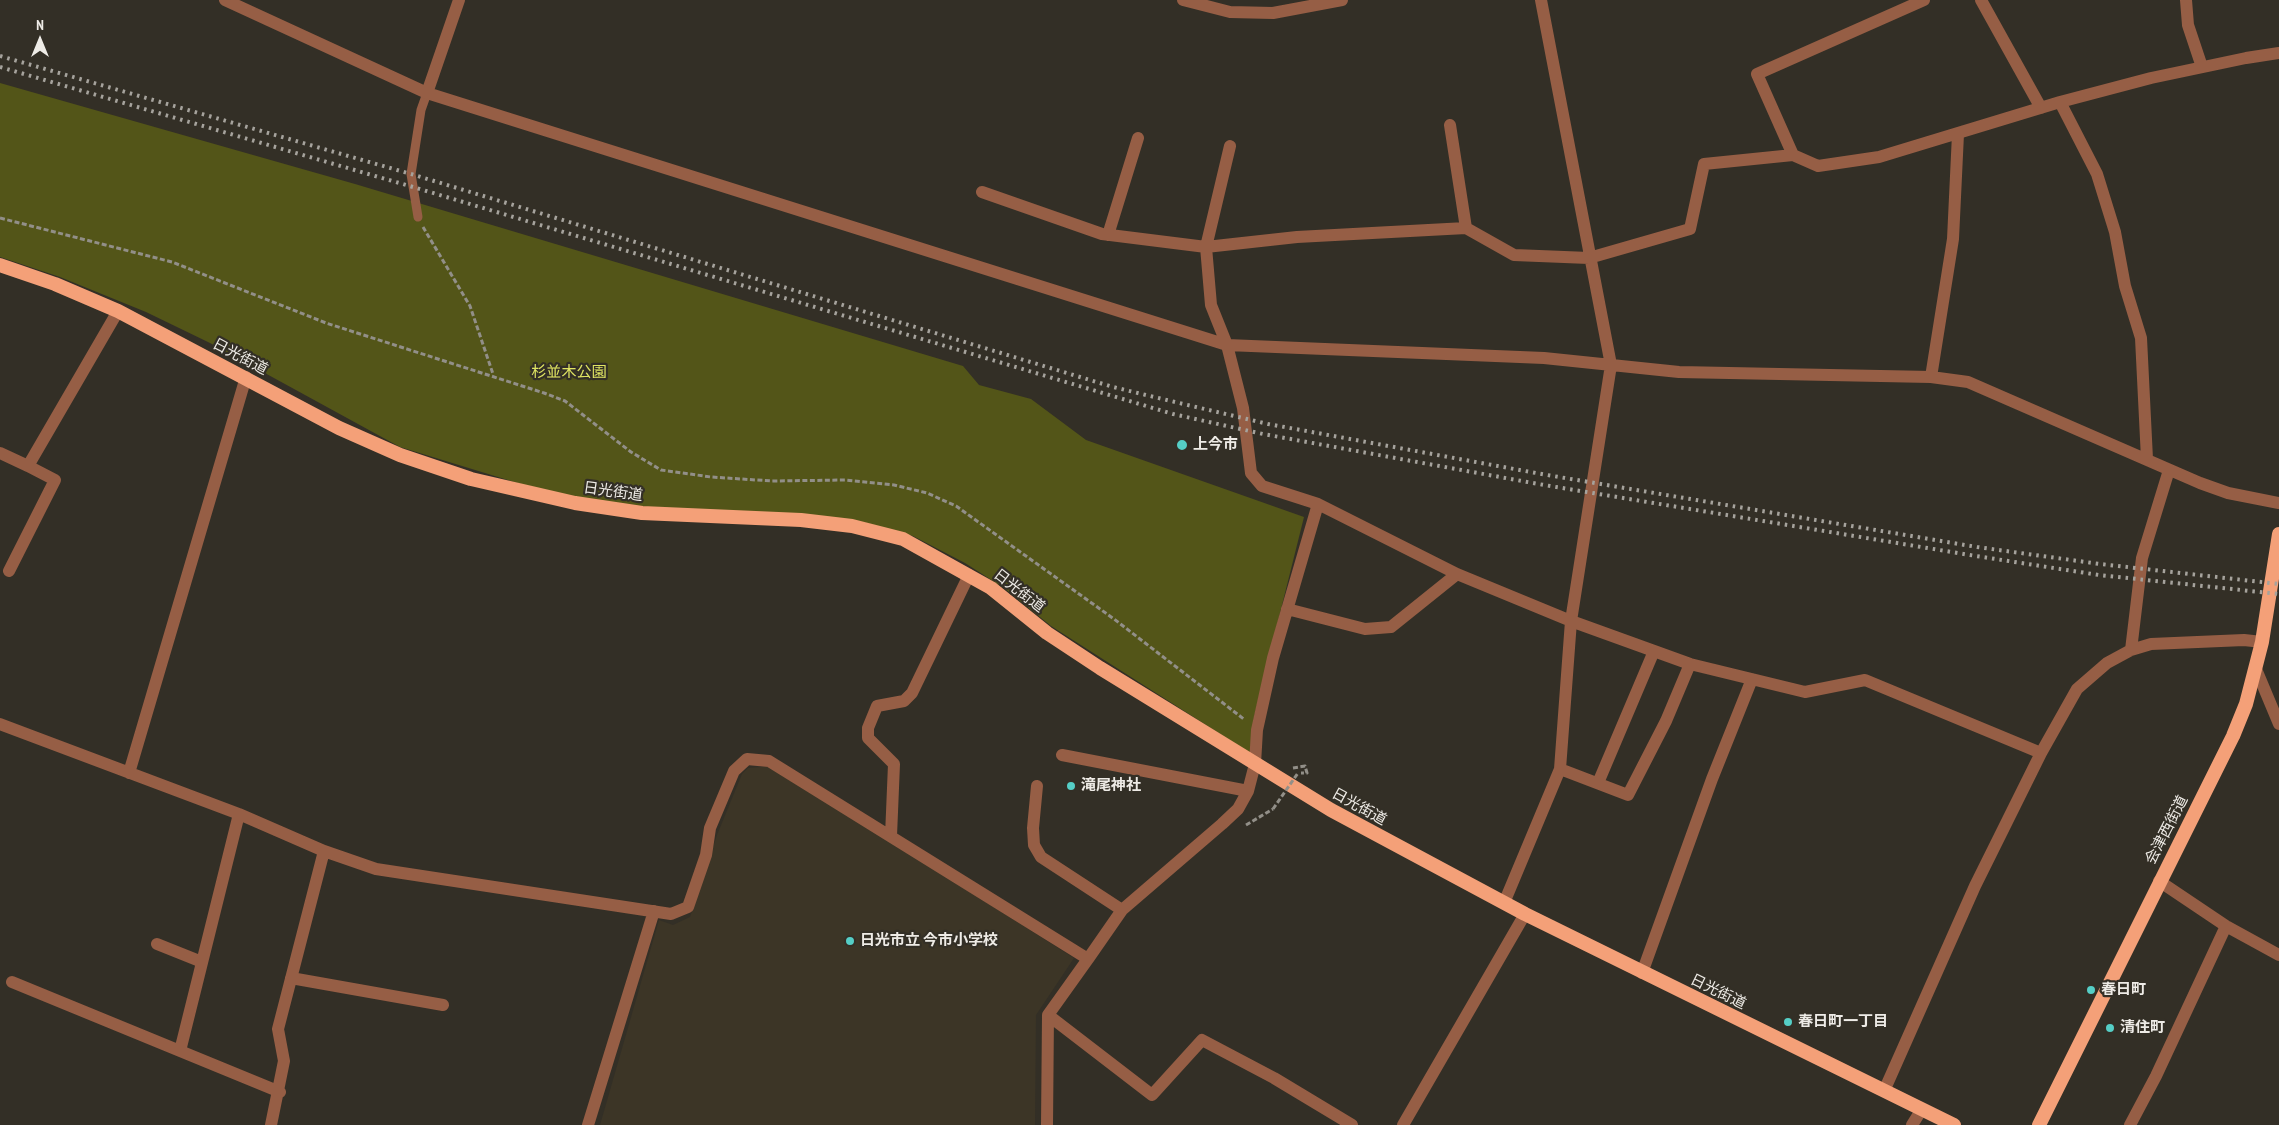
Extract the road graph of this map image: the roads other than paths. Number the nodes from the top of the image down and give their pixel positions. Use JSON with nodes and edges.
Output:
{"nodes":[{"id":1,"x":225,"y":0,"type":"edge"},
{"id":2,"x":459,"y":0,"type":"edge"},
{"id":3,"x":1183,"y":0,"type":"edge"},
{"id":4,"x":1342,"y":0,"type":"edge"},
{"id":5,"x":1541,"y":0,"type":"edge"},
{"id":6,"x":1924,"y":0,"type":"edge"},
{"id":7,"x":1981,"y":0,"type":"edge"},
{"id":8,"x":2186,"y":0,"type":"edge"},
{"id":9,"x":2279,"y":53,"type":"edge"},
{"id":10,"x":2202,"y":67,"type":"junction"},
{"id":11,"x":427,"y":93,"type":"junction"},
{"id":12,"x":2060,"y":102,"type":"junction"},
{"id":13,"x":2042,"y":108,"type":"junction"},
{"id":14,"x":1450,"y":125,"type":"dead end"},
{"id":15,"x":1958,"y":134,"type":"junction"},
{"id":16,"x":1138,"y":138,"type":"dead end"},
{"id":17,"x":1230,"y":146,"type":"dead end"},
{"id":18,"x":1793,"y":155,"type":"junction"},
{"id":19,"x":982,"y":192,"type":"dead end"},
{"id":20,"x":418,"y":218,"type":"road end"},
{"id":21,"x":1466,"y":228,"type":"junction"},
{"id":22,"x":1108,"y":235,"type":"junction"},
{"id":23,"x":1206,"y":246,"type":"junction"},
{"id":24,"x":1589,"y":258,"type":"junction"},
{"id":25,"x":0,"y":265,"type":"edge"},
{"id":26,"x":118,"y":311,"type":"junction"},
{"id":27,"x":1227,"y":345,"type":"junction"},
{"id":28,"x":1612,"y":365,"type":"junction"},
{"id":29,"x":246,"y":377,"type":"junction"},
{"id":30,"x":1931,"y":377,"type":"junction"},
{"id":31,"x":0,"y":453,"type":"edge"},
{"id":32,"x":2148,"y":459,"type":"junction"},
{"id":33,"x":28,"y":466,"type":"junction"},
{"id":34,"x":2169,"y":470,"type":"junction"},
{"id":35,"x":2279,"y":502,"type":"edge"},
{"id":36,"x":1318,"y":504,"type":"junction"},
{"id":37,"x":2279,"y":534,"type":"edge"},
{"id":38,"x":2277,"y":569,"type":"edge"},
{"id":39,"x":9,"y":571,"type":"dead end"},
{"id":40,"x":969,"y":574,"type":"junction"},
{"id":41,"x":1457,"y":574,"type":"junction"},
{"id":42,"x":1287,"y":609,"type":"junction"},
{"id":43,"x":1571,"y":621,"type":"junction"},
{"id":44,"x":2262,"y":642,"type":"junction"},
{"id":45,"x":2131,"y":650,"type":"junction"},
{"id":46,"x":1654,"y":651,"type":"junction"},
{"id":47,"x":1690,"y":664,"type":"junction"},
{"id":48,"x":2256,"y":669,"type":"junction"},
{"id":49,"x":1752,"y":679,"type":"junction"},
{"id":50,"x":0,"y":724,"type":"edge"},
{"id":51,"x":2279,"y":724,"type":"edge"},
{"id":52,"x":2041,"y":753,"type":"junction"},
{"id":53,"x":1062,"y":755,"type":"dead end"},
{"id":54,"x":1255,"y":764,"type":"junction"},
{"id":55,"x":1560,"y":769,"type":"junction"},
{"id":56,"x":129,"y":773,"type":"junction"},
{"id":57,"x":1598,"y":783,"type":"junction"},
{"id":58,"x":1037,"y":786,"type":"dead end"},
{"id":59,"x":1248,"y":791,"type":"junction"},
{"id":60,"x":239,"y":814,"type":"junction"},
{"id":61,"x":891,"y":836,"type":"junction"},
{"id":62,"x":324,"y":851,"type":"junction"},
{"id":63,"x":2159,"y":881,"type":"junction"},
{"id":64,"x":1504,"y":903,"type":"junction"},
{"id":65,"x":1122,"y":910,"type":"junction"},
{"id":66,"x":654,"y":911,"type":"junction"},
{"id":67,"x":1525,"y":914,"type":"junction"},
{"id":68,"x":2226,"y":926,"type":"junction"},
{"id":69,"x":157,"y":944,"type":"dead end"},
{"id":70,"x":2279,"y":955,"type":"edge"},
{"id":71,"x":1088,"y":959,"type":"junction"},
{"id":72,"x":202,"y":962,"type":"junction"},
{"id":73,"x":1642,"y":973,"type":"junction"},
{"id":74,"x":291,"y":978,"type":"junction"},
{"id":75,"x":12,"y":982,"type":"dead end"},
{"id":76,"x":443,"y":1005,"type":"dead end"},
{"id":77,"x":1048,"y":1015,"type":"junction"},
{"id":78,"x":180,"y":1051,"type":"junction"},
{"id":79,"x":1884,"y":1091,"type":"junction"},
{"id":80,"x":280,"y":1092,"type":"junction"},
{"id":81,"x":1922,"y":1109,"type":"junction"},
{"id":82,"x":271,"y":1125,"type":"edge"},
{"id":83,"x":588,"y":1125,"type":"edge"},
{"id":84,"x":1047,"y":1125,"type":"edge"},
{"id":85,"x":1352,"y":1125,"type":"edge"},
{"id":86,"x":1403,"y":1125,"type":"edge"},
{"id":87,"x":1912,"y":1125,"type":"edge"},
{"id":88,"x":1954,"y":1125,"type":"edge"},
{"id":89,"x":2039,"y":1125,"type":"edge"},
{"id":90,"x":2130,"y":1125,"type":"edge"}],
"edges":[{"from":1,"to":11,"type":"street"},
{"from":2,"to":11,"type":"street"},
{"from":3,"to":4,"type":"street"},
{"from":5,"to":24,"type":"street"},
{"from":6,"to":18,"type":"street"},
{"from":7,"to":13,"type":"street"},
{"from":8,"to":10,"type":"street"},
{"from":9,"to":10,"type":"street"},
{"from":10,"to":12,"type":"street"},
{"from":11,"to":20,"type":"lane"},
{"from":11,"to":27,"type":"street"},
{"from":12,"to":13,"type":"street"},
{"from":12,"to":32,"type":"street"},
{"from":13,"to":15,"type":"street"},
{"from":14,"to":21,"type":"street"},
{"from":15,"to":18,"type":"street"},
{"from":15,"to":30,"type":"street"},
{"from":16,"to":22,"type":"street"},
{"from":17,"to":23,"type":"street"},
{"from":18,"to":24,"type":"street"},
{"from":19,"to":22,"type":"street"},
{"from":21,"to":23,"type":"street"},
{"from":21,"to":24,"type":"street"},
{"from":22,"to":23,"type":"street"},
{"from":23,"to":27,"type":"street"},
{"from":24,"to":28,"type":"street"},
{"from":25,"to":26,"type":"highway","name":"日光街道"},
{"from":26,"to":29,"type":"highway","name":"日光街道"},
{"from":26,"to":33,"type":"street"},
{"from":27,"to":28,"type":"street"},
{"from":27,"to":36,"type":"street"},
{"from":28,"to":30,"type":"street"},
{"from":28,"to":43,"type":"street"},
{"from":29,"to":40,"type":"highway","name":"日光街道"},
{"from":29,"to":56,"type":"street"},
{"from":30,"to":32,"type":"street"},
{"from":31,"to":33,"type":"street"},
{"from":32,"to":34,"type":"street"},
{"from":33,"to":39,"type":"street"},
{"from":34,"to":35,"type":"street"},
{"from":34,"to":45,"type":"street"},
{"from":36,"to":41,"type":"street"},
{"from":36,"to":42,"type":"street"},
{"from":37,"to":38,"type":"highway","name":"会津西街道"},
{"from":38,"to":44,"type":"highway","name":"会津西街道"},
{"from":40,"to":54,"type":"highway","name":"日光街道"},
{"from":40,"to":61,"type":"street"},
{"from":41,"to":42,"type":"street"},
{"from":41,"to":43,"type":"street"},
{"from":42,"to":54,"type":"street"},
{"from":43,"to":46,"type":"street"},
{"from":43,"to":55,"type":"street"},
{"from":44,"to":45,"type":"street"},
{"from":44,"to":48,"type":"highway","name":"会津西街道"},
{"from":45,"to":52,"type":"street"},
{"from":46,"to":47,"type":"street"},
{"from":46,"to":57,"type":"street"},
{"from":47,"to":49,"type":"street"},
{"from":47,"to":57,"type":"street"},
{"from":48,"to":51,"type":"street"},
{"from":48,"to":63,"type":"highway","name":"会津西街道"},
{"from":49,"to":52,"type":"street"},
{"from":49,"to":73,"type":"street"},
{"from":50,"to":56,"type":"street"},
{"from":52,"to":79,"type":"street"},
{"from":53,"to":59,"type":"street"},
{"from":54,"to":59,"type":"street"},
{"from":54,"to":64,"type":"highway","name":"日光街道"},
{"from":55,"to":57,"type":"street"},
{"from":55,"to":64,"type":"street"},
{"from":56,"to":60,"type":"street"},
{"from":58,"to":65,"type":"street"},
{"from":59,"to":65,"type":"street"},
{"from":60,"to":62,"type":"street"},
{"from":60,"to":72,"type":"street"},
{"from":61,"to":66,"type":"street"},
{"from":61,"to":71,"type":"street"},
{"from":62,"to":66,"type":"street"},
{"from":62,"to":74,"type":"street"},
{"from":63,"to":68,"type":"street"},
{"from":63,"to":89,"type":"highway","name":"会津西街道"},
{"from":64,"to":67,"type":"highway","name":"日光街道"},
{"from":65,"to":71,"type":"street"},
{"from":66,"to":83,"type":"street"},
{"from":67,"to":73,"type":"highway","name":"日光街道"},
{"from":67,"to":86,"type":"street"},
{"from":68,"to":70,"type":"street"},
{"from":68,"to":90,"type":"street"},
{"from":69,"to":72,"type":"street"},
{"from":71,"to":77,"type":"street"},
{"from":72,"to":78,"type":"street"},
{"from":73,"to":79,"type":"highway","name":"日光街道"},
{"from":74,"to":76,"type":"street"},
{"from":74,"to":80,"type":"street"},
{"from":75,"to":78,"type":"street"},
{"from":77,"to":84,"type":"street"},
{"from":77,"to":85,"type":"street"},
{"from":78,"to":80,"type":"street"},
{"from":79,"to":81,"type":"highway","name":"日光街道"},
{"from":80,"to":82,"type":"street"},
{"from":81,"to":87,"type":"street"},
{"from":81,"to":88,"type":"highway","name":"日光街道"}]}
